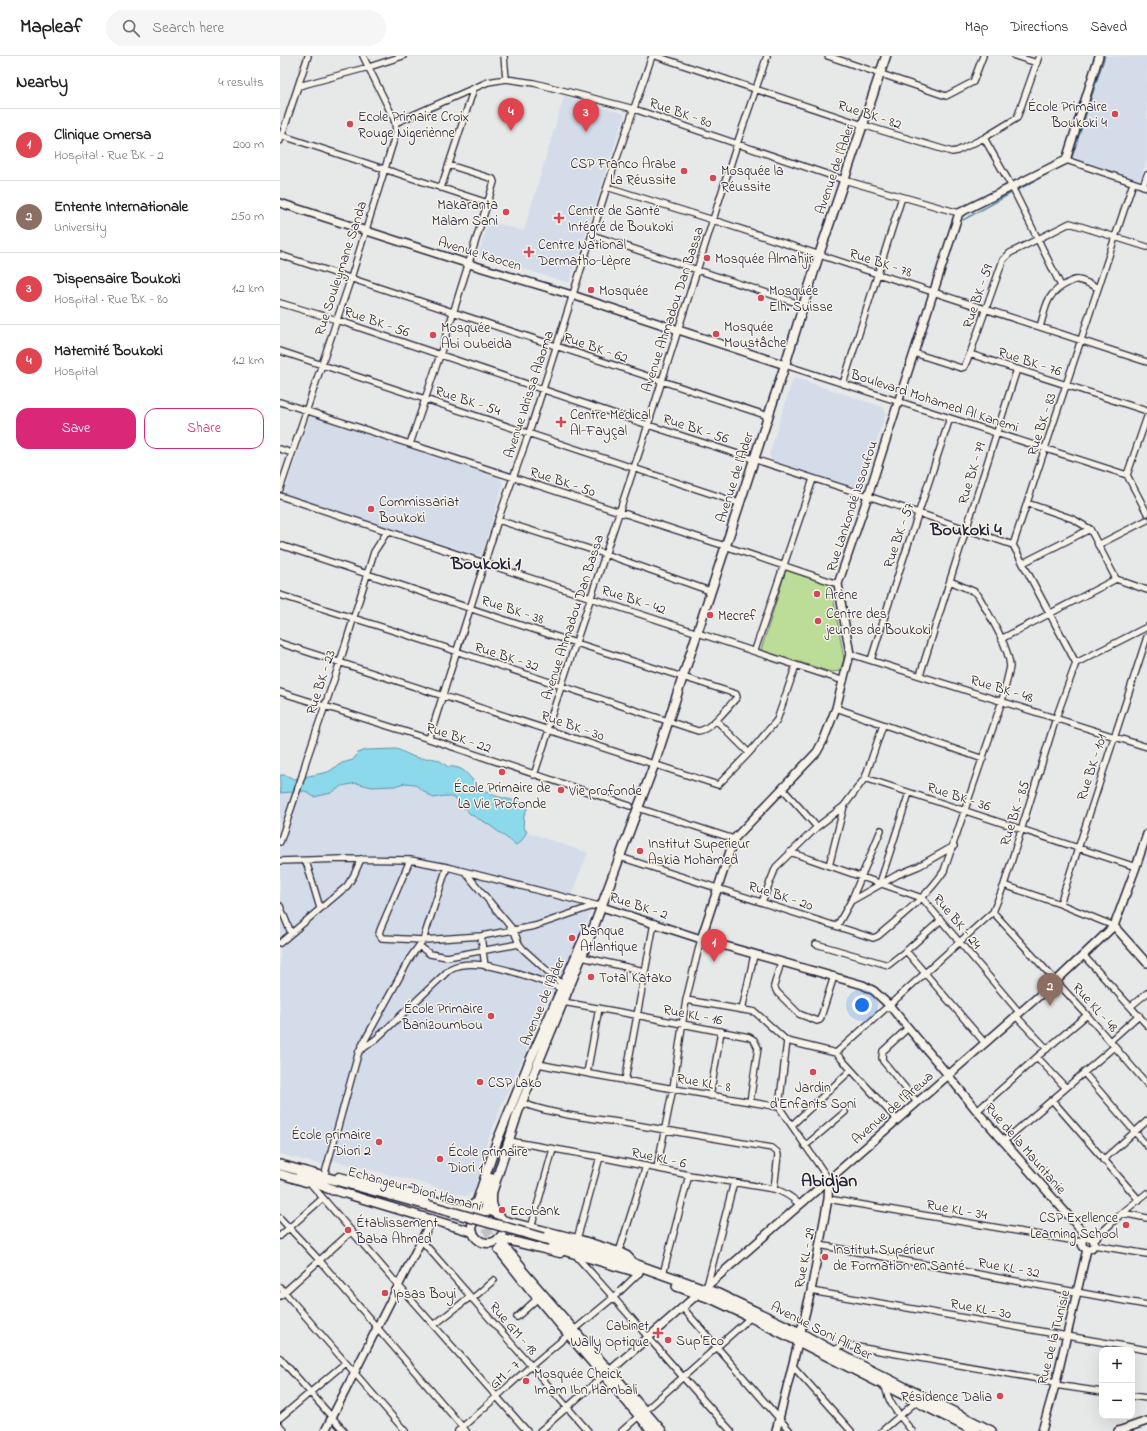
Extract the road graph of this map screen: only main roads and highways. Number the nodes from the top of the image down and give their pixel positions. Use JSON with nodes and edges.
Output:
{"nodes":[{"id":1,"x":886,"y":56,"type":"edge"},
{"id":2,"x":599,"y":906,"type":"junction"},
{"id":3,"x":514,"y":1111,"type":"junction"},
{"id":4,"x":281,"y":1165,"type":"edge"},
{"id":5,"x":280,"y":1174,"type":"edge"},
{"id":6,"x":300,"y":1176,"type":"junction"},
{"id":7,"x":333,"y":1190,"type":"junction"},
{"id":8,"x":481,"y":1203,"type":"junction"},
{"id":9,"x":427,"y":1207,"type":"junction"},
{"id":10,"x":464,"y":1209,"type":"junction"},
{"id":11,"x":494,"y":1213,"type":"junction"},
{"id":12,"x":479,"y":1214,"type":"junction"},
{"id":13,"x":502,"y":1220,"type":"junction"},
{"id":14,"x":473,"y":1232,"type":"junction"},
{"id":15,"x":498,"y":1238,"type":"junction"},
{"id":16,"x":542,"y":1241,"type":"joint"},
{"id":17,"x":486,"y":1242,"type":"junction"},
{"id":18,"x":523,"y":1245,"type":"junction"},
{"id":19,"x":500,"y":1249,"type":"tunnel mouth"},
{"id":20,"x":513,"y":1256,"type":"junction"},
{"id":21,"x":636,"y":1269,"type":"junction"},
{"id":22,"x":533,"y":1288,"type":"junction"},
{"id":23,"x":703,"y":1289,"type":"junction"},
{"id":24,"x":572,"y":1333,"type":"junction"},
{"id":25,"x":799,"y":1337,"type":"junction"},
{"id":26,"x":885,"y":1381,"type":"junction"},
{"id":27,"x":642,"y":1413,"type":"junction"},
{"id":28,"x":975,"y":1428,"type":"edge"},
{"id":29,"x":652,"y":1431,"type":"edge"},
{"id":30,"x":662,"y":1431,"type":"edge"},
{"id":31,"x":991,"y":1431,"type":"edge"}],
"edges":[{"from":1,"to":2,"type":"main road","name":"Avenue de l'Ader"},
{"from":2,"to":3,"type":"main road","name":"Avenue de l'Ader"},
{"from":2,"to":3,"type":"main road","name":"Avenue de l'Ader"},
{"from":3,"to":8,"type":"main road","name":"Avenue de l'Ader"},
{"from":3,"to":11,"type":"main road","name":"Avenue de l'Ader"},
{"from":4,"to":6,"type":"main road","name":"Echangeur Diori Hamani"},
{"from":4,"to":9,"type":"main road","name":"Echangeur Diori Hamani"},
{"from":4,"to":10,"type":"main road"},
{"from":5,"to":7,"type":"main road"},
{"from":6,"to":7,"type":"main road"},
{"from":6,"to":9,"type":"main road","name":"Echangeur Diori Hamani"},
{"from":7,"to":14,"type":"main road"},
{"from":8,"to":10,"type":"main road"},
{"from":8,"to":12,"type":"main road","name":"Avenue de l'Ader"},
{"from":9,"to":16,"type":"main road","name":"Echangeur Diori Hamani"},
{"from":10,"to":12,"type":"main road"},
{"from":11,"to":12,"type":"main road"},
{"from":11,"to":13,"type":"main road"},
{"from":12,"to":14,"type":"main road"},
{"from":13,"to":15,"type":"main road"},
{"from":13,"to":21,"type":"main road","name":"Avenue Soni Ali Ber"},
{"from":14,"to":17,"type":"main road"},
{"from":15,"to":17,"type":"main road"},
{"from":15,"to":18,"type":"main road","name":"Avenue Soni Ali Ber"},
{"from":15,"to":20,"type":"main road"},
{"from":16,"to":21,"type":"main road","name":"Avenue Soni Ali Ber"},
{"from":17,"to":22,"type":"main road"},
{"from":18,"to":20,"type":"main road"},
{"from":18,"to":21,"type":"main road","name":"Avenue Soni Ali Ber"},
{"from":19,"to":22,"type":"main road"},
{"from":20,"to":22,"type":"main road"},
{"from":21,"to":23,"type":"main road","name":"Avenue Soni Ali Ber"},
{"from":21,"to":23,"type":"main road","name":"Avenue Soni Ali Ber"},
{"from":22,"to":24,"type":"main road"},
{"from":22,"to":24,"type":"main road"},
{"from":23,"to":25,"type":"main road","name":"Avenue Soni Ali Ber"},
{"from":23,"to":25,"type":"main road","name":"Avenue Soni Ali Ber"},
{"from":24,"to":27,"type":"main road"},
{"from":25,"to":26,"type":"main road","name":"Avenue Soni Ali Ber"},
{"from":25,"to":26,"type":"main road","name":"Avenue Soni Ali Ber"},
{"from":26,"to":28,"type":"main road","name":"Avenue Soni Ali Ber"},
{"from":26,"to":28,"type":"main road","name":"Avenue Soni Ali Ber"},
{"from":27,"to":29,"type":"main road"},
{"from":27,"to":30,"type":"main road"},
{"from":28,"to":31,"type":"main road","name":"Avenue Soni Ali Ber"}]}
